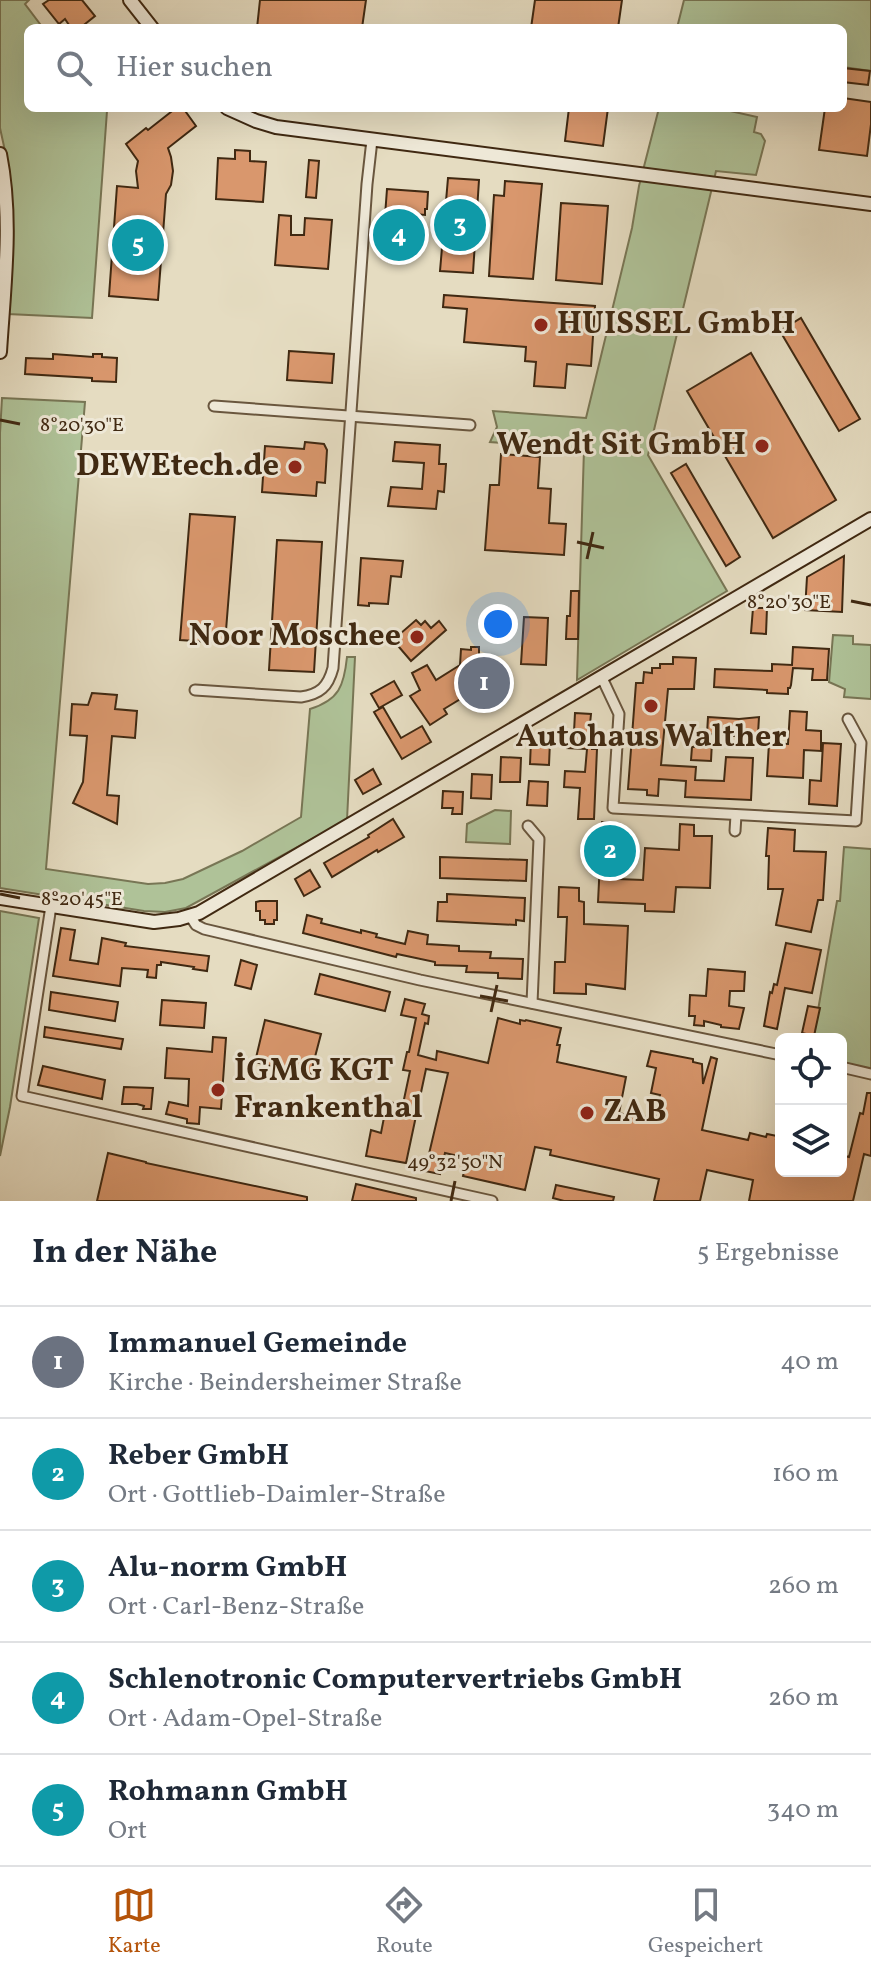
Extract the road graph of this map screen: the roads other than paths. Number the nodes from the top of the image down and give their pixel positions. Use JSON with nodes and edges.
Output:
{"nodes":[{"id":1,"x":130,"y":0,"type":"edge"},
{"id":2,"x":149,"y":24,"type":"edge"},
{"id":3,"x":236,"y":112,"type":"edge"},
{"id":4,"x":372,"y":140,"type":"junction"},
{"id":5,"x":0,"y":154,"type":"edge"},
{"id":6,"x":871,"y":204,"type":"edge"},
{"id":7,"x":0,"y":352,"type":"edge"},
{"id":8,"x":214,"y":406,"type":"dead end"},
{"id":9,"x":351,"y":417,"type":"junction"},
{"id":10,"x":470,"y":425,"type":"dead end"},
{"id":11,"x":871,"y":519,"type":"edge"},
{"id":12,"x":602,"y":678,"type":"junction"},
{"id":13,"x":195,"y":690,"type":"dead end"},
{"id":14,"x":848,"y":719,"type":"dead end"},
{"id":15,"x":736,"y":815,"type":"junction"},
{"id":16,"x":528,"y":826,"type":"dead end"},
{"id":17,"x":735,"y":831,"type":"dead end"},
{"id":18,"x":0,"y":898,"type":"edge"},
{"id":19,"x":51,"y":906,"type":"junction"},
{"id":20,"x":190,"y":916,"type":"junction"},
{"id":21,"x":532,"y":1003,"type":"junction"},
{"id":22,"x":775,"y":1054,"type":"edge"},
{"id":23,"x":847,"y":1068,"type":"edge"},
{"id":24,"x":871,"y":1074,"type":"edge"},
{"id":25,"x":492,"y":1201,"type":"edge"}],
"edges":[{"from":1,"to":2,"type":"street"},
{"from":3,"to":4,"type":"street"},
{"from":4,"to":6,"type":"street"},
{"from":4,"to":9,"type":"street"},
{"from":5,"to":7,"type":"street"},
{"from":8,"to":9,"type":"street"},
{"from":9,"to":10,"type":"street"},
{"from":9,"to":13,"type":"street"},
{"from":11,"to":12,"type":"street"},
{"from":12,"to":15,"type":"street"},
{"from":12,"to":20,"type":"street"},
{"from":14,"to":15,"type":"street"},
{"from":15,"to":17,"type":"street"},
{"from":16,"to":21,"type":"street"},
{"from":18,"to":19,"type":"street"},
{"from":19,"to":20,"type":"street"},
{"from":19,"to":25,"type":"street"},
{"from":20,"to":21,"type":"street"},
{"from":21,"to":22,"type":"street"},
{"from":23,"to":24,"type":"street"}]}
